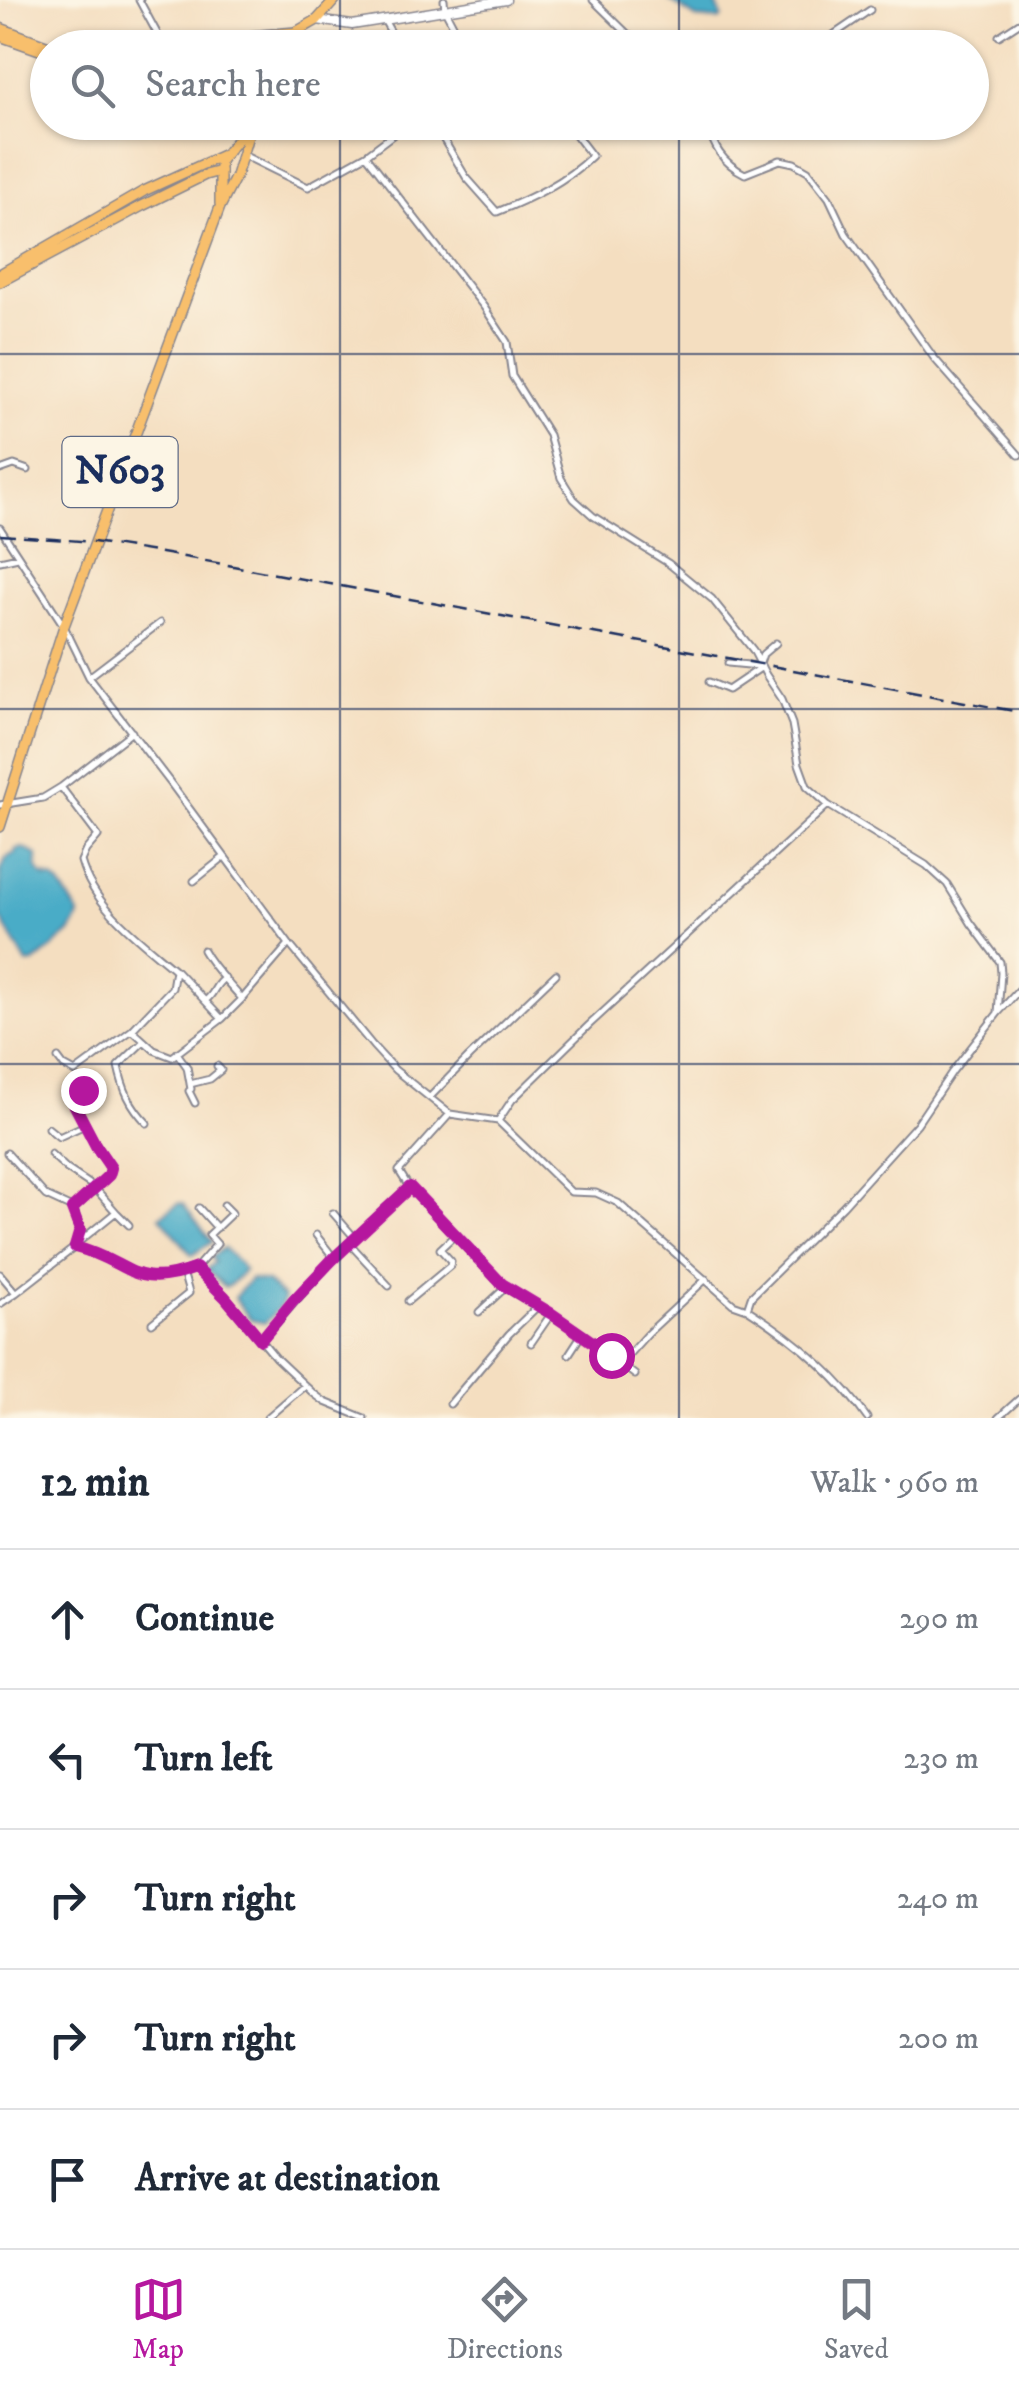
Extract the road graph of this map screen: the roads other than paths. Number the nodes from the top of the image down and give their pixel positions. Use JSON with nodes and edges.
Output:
{"nodes":[{"id":1,"x":139,"y":0,"type":"edge"},
{"id":2,"x":335,"y":0,"type":"edge"},
{"id":3,"x":506,"y":0,"type":"edge"},
{"id":4,"x":593,"y":0,"type":"edge"},
{"id":5,"x":444,"y":5,"type":"edge"},
{"id":6,"x":870,"y":10,"type":"dead end"},
{"id":7,"x":384,"y":19,"type":"junction"},
{"id":8,"x":317,"y":20,"type":"junction"},
{"id":9,"x":1019,"y":23,"type":"edge"},
{"id":10,"x":0,"y":28,"type":"edge"},
{"id":11,"x":155,"y":30,"type":"edge"},
{"id":12,"x":300,"y":30,"type":"edge"},
{"id":13,"x":390,"y":30,"type":"edge"},
{"id":14,"x":456,"y":30,"type":"edge"},
{"id":15,"x":625,"y":30,"type":"edge"},
{"id":16,"x":843,"y":30,"type":"edge"},
{"id":17,"x":0,"y":36,"type":"edge"},
{"id":18,"x":999,"y":36,"type":"dead end"},
{"id":19,"x":30,"y":39,"type":"edge"},
{"id":20,"x":30,"y":47,"type":"edge"},
{"id":21,"x":236,"y":140,"type":"edge"},
{"id":22,"x":246,"y":140,"type":"edge"},
{"id":23,"x":386,"y":140,"type":"edge"},
{"id":24,"x":444,"y":140,"type":"edge"},
{"id":25,"x":580,"y":140,"type":"edge"},
{"id":26,"x":711,"y":140,"type":"edge"},
{"id":27,"x":242,"y":154,"type":"junction"},
{"id":28,"x":223,"y":155,"type":"junction"},
{"id":29,"x":366,"y":155,"type":"junction"},
{"id":30,"x":220,"y":171,"type":"junction"},
{"id":31,"x":236,"y":176,"type":"junction"},
{"id":32,"x":220,"y":207,"type":"junction"},
{"id":33,"x":0,"y":274,"type":"edge"},
{"id":34,"x":0,"y":282,"type":"edge"},
{"id":35,"x":1019,"y":455,"type":"edge"},
{"id":36,"x":0,"y":470,"type":"edge"},
{"id":37,"x":28,"y":470,"type":"dead end"},
{"id":38,"x":0,"y":528,"type":"edge"},
{"id":39,"x":18,"y":557,"type":"junction"},
{"id":40,"x":0,"y":561,"type":"edge"},
{"id":41,"x":160,"y":623,"type":"dead end"},
{"id":42,"x":64,"y":626,"type":"junction"},
{"id":43,"x":776,"y":643,"type":"dead end"},
{"id":44,"x":728,"y":663,"type":"dead end"},
{"id":45,"x":761,"y":665,"type":"junction"},
{"id":46,"x":89,"y":677,"type":"junction"},
{"id":47,"x":710,"y":682,"type":"dead end"},
{"id":48,"x":132,"y":732,"type":"junction"},
{"id":49,"x":61,"y":787,"type":"junction"},
{"id":50,"x":3,"y":804,"type":"edge"},
{"id":51,"x":828,"y":805,"type":"junction"},
{"id":52,"x":0,"y":826,"type":"edge"},
{"id":53,"x":224,"y":857,"type":"junction"},
{"id":54,"x":194,"y":881,"type":"dead end"},
{"id":55,"x":288,"y":944,"type":"junction"},
{"id":56,"x":202,"y":950,"type":"dead end"},
{"id":57,"x":175,"y":970,"type":"junction"},
{"id":58,"x":556,"y":974,"type":"dead end"},
{"id":59,"x":225,"y":978,"type":"junction"},
{"id":60,"x":1019,"y":990,"type":"edge"},
{"id":61,"x":242,"y":999,"type":"junction"},
{"id":62,"x":206,"y":1000,"type":"junction"},
{"id":63,"x":998,"y":1013,"type":"junction"},
{"id":64,"x":222,"y":1019,"type":"junction"},
{"id":65,"x":132,"y":1030,"type":"junction"},
{"id":66,"x":144,"y":1041,"type":"junction"},
{"id":67,"x":177,"y":1054,"type":"junction"},
{"id":68,"x":58,"y":1058,"type":"dead end"},
{"id":69,"x":216,"y":1066,"type":"dead end"},
{"id":70,"x":190,"y":1084,"type":"junction"},
{"id":71,"x":70,"y":1085,"type":"dead end"},
{"id":72,"x":83,"y":1090,"type":"dead end"},
{"id":73,"x":430,"y":1097,"type":"junction"},
{"id":74,"x":195,"y":1103,"type":"dead end"},
{"id":75,"x":74,"y":1104,"type":"junction"},
{"id":76,"x":450,"y":1114,"type":"junction"},
{"id":77,"x":498,"y":1121,"type":"junction"},
{"id":78,"x":147,"y":1122,"type":"dead end"},
{"id":79,"x":85,"y":1125,"type":"junction"},
{"id":80,"x":48,"y":1128,"type":"dead end"},
{"id":81,"x":7,"y":1153,"type":"dead end"},
{"id":82,"x":51,"y":1154,"type":"dead end"},
{"id":83,"x":94,"y":1187,"type":"junction"},
{"id":84,"x":410,"y":1187,"type":"junction"},
{"id":85,"x":224,"y":1205,"type":"dead end"},
{"id":86,"x":198,"y":1208,"type":"dead end"},
{"id":87,"x":72,"y":1209,"type":"junction"},
{"id":88,"x":116,"y":1212,"type":"junction"},
{"id":89,"x":333,"y":1213,"type":"dead end"},
{"id":90,"x":129,"y":1225,"type":"dead end"},
{"id":91,"x":217,"y":1228,"type":"junction"},
{"id":92,"x":316,"y":1234,"type":"dead end"},
{"id":93,"x":456,"y":1234,"type":"junction"},
{"id":94,"x":352,"y":1241,"type":"junction"},
{"id":95,"x":76,"y":1245,"type":"junction"},
{"id":96,"x":334,"y":1258,"type":"junction"},
{"id":97,"x":196,"y":1268,"type":"junction"},
{"id":98,"x":183,"y":1272,"type":"junction"},
{"id":99,"x":0,"y":1274,"type":"edge"},
{"id":100,"x":706,"y":1279,"type":"junction"},
{"id":101,"x":388,"y":1286,"type":"dead end"},
{"id":102,"x":506,"y":1288,"type":"junction"},
{"id":103,"x":16,"y":1293,"type":"junction"},
{"id":104,"x":408,"y":1301,"type":"dead end"},
{"id":105,"x":0,"y":1304,"type":"edge"},
{"id":106,"x":538,"y":1306,"type":"junction"},
{"id":107,"x":747,"y":1309,"type":"junction"},
{"id":108,"x":479,"y":1312,"type":"dead end"},
{"id":109,"x":552,"y":1314,"type":"junction"},
{"id":110,"x":152,"y":1324,"type":"dead end"},
{"id":111,"x":582,"y":1334,"type":"junction"},
{"id":112,"x":261,"y":1340,"type":"junction"},
{"id":113,"x":531,"y":1342,"type":"dead end"},
{"id":114,"x":569,"y":1354,"type":"dead end"},
{"id":115,"x":620,"y":1363,"type":"junction"},
{"id":116,"x":635,"y":1374,"type":"dead end"},
{"id":117,"x":304,"y":1386,"type":"junction"},
{"id":118,"x":1019,"y":1399,"type":"edge"},
{"id":119,"x":450,"y":1404,"type":"dead end"},
{"id":120,"x":268,"y":1418,"type":"edge"},
{"id":121,"x":364,"y":1418,"type":"edge"},
{"id":122,"x":866,"y":1418,"type":"edge"},
{"id":123,"x":998,"y":1418,"type":"edge"}],
"edges":[{"from":1,"to":11,"type":"street"},
{"from":2,"to":8,"type":"main road"},
{"from":3,"to":5,"type":"street"},
{"from":4,"to":15,"type":"street"},
{"from":5,"to":7,"type":"street"},
{"from":5,"to":14,"type":"street"},
{"from":6,"to":16,"type":"street"},
{"from":7,"to":8,"type":"street"},
{"from":7,"to":13,"type":"street"},
{"from":8,"to":12,"type":"main road"},
{"from":9,"to":18,"type":"street"},
{"from":10,"to":19,"type":"main road"},
{"from":17,"to":20,"type":"main road"},
{"from":21,"to":28,"type":"main road","number":"N603"},
{"from":22,"to":27,"type":"main road","number":"N603"},
{"from":23,"to":29,"type":"street"},
{"from":24,"to":25,"type":"street"},
{"from":26,"to":35,"type":"street"},
{"from":27,"to":29,"type":"street"},
{"from":27,"to":31,"type":"main road","number":"N603"},
{"from":28,"to":30,"type":"main road"},
{"from":28,"to":33,"type":"main road"},
{"from":29,"to":45,"type":"street"},
{"from":30,"to":31,"type":"main road"},
{"from":30,"to":32,"type":"main road"},
{"from":30,"to":34,"type":"main road"},
{"from":31,"to":32,"type":"main road","number":"N603"},
{"from":32,"to":42,"type":"main road","number":"N603"},
{"from":36,"to":37,"type":"street"},
{"from":38,"to":39,"type":"street"},
{"from":39,"to":40,"type":"street"},
{"from":39,"to":42,"type":"street"},
{"from":41,"to":46,"type":"street"},
{"from":42,"to":46,"type":"street"},
{"from":42,"to":50,"type":"main road","number":"N603"},
{"from":43,"to":45,"type":"street"},
{"from":44,"to":45,"type":"street"},
{"from":45,"to":47,"type":"street"},
{"from":45,"to":51,"type":"street"},
{"from":46,"to":48,"type":"street"},
{"from":48,"to":49,"type":"street"},
{"from":48,"to":53,"type":"street"},
{"from":49,"to":50,"type":"street"},
{"from":49,"to":57,"type":"street"},
{"from":50,"to":52,"type":"main road","number":"N603"},
{"from":51,"to":63,"type":"street"},
{"from":51,"to":77,"type":"street"},
{"from":53,"to":54,"type":"street"},
{"from":53,"to":55,"type":"street"},
{"from":55,"to":61,"type":"street"},
{"from":55,"to":73,"type":"street"},
{"from":56,"to":59,"type":"street"},
{"from":57,"to":62,"type":"street"},
{"from":57,"to":65,"type":"street"},
{"from":58,"to":73,"type":"street"},
{"from":59,"to":61,"type":"street"},
{"from":59,"to":62,"type":"street"},
{"from":60,"to":63,"type":"street"},
{"from":61,"to":64,"type":"street"},
{"from":62,"to":64,"type":"street"},
{"from":63,"to":107,"type":"street"},
{"from":64,"to":67,"type":"street"},
{"from":65,"to":66,"type":"street"},
{"from":65,"to":68,"type":"street"},
{"from":66,"to":67,"type":"street"},
{"from":66,"to":78,"type":"street"},
{"from":67,"to":70,"type":"street"},
{"from":69,"to":70,"type":"street"},
{"from":70,"to":74,"type":"street"},
{"from":71,"to":75,"type":"street"},
{"from":72,"to":75,"type":"street"},
{"from":73,"to":76,"type":"street"},
{"from":75,"to":79,"type":"street"},
{"from":76,"to":77,"type":"street"},
{"from":76,"to":84,"type":"street"},
{"from":77,"to":100,"type":"street"},
{"from":79,"to":80,"type":"street"},
{"from":79,"to":83,"type":"street"},
{"from":81,"to":87,"type":"street"},
{"from":82,"to":83,"type":"street"},
{"from":83,"to":87,"type":"street"},
{"from":83,"to":88,"type":"street"},
{"from":84,"to":93,"type":"street"},
{"from":84,"to":94,"type":"street"},
{"from":85,"to":91,"type":"street"},
{"from":86,"to":91,"type":"street"},
{"from":87,"to":95,"type":"street"},
{"from":88,"to":90,"type":"street"},
{"from":88,"to":95,"type":"street"},
{"from":89,"to":94,"type":"street"},
{"from":91,"to":97,"type":"street"},
{"from":92,"to":96,"type":"street"},
{"from":93,"to":102,"type":"street"},
{"from":93,"to":104,"type":"street"},
{"from":94,"to":96,"type":"street"},
{"from":94,"to":101,"type":"street"},
{"from":95,"to":98,"type":"street"},
{"from":95,"to":103,"type":"street"},
{"from":96,"to":112,"type":"street"},
{"from":97,"to":98,"type":"street"},
{"from":97,"to":112,"type":"street"},
{"from":98,"to":110,"type":"street"},
{"from":99,"to":103,"type":"street"},
{"from":100,"to":107,"type":"street"},
{"from":100,"to":115,"type":"street"},
{"from":102,"to":106,"type":"street"},
{"from":102,"to":108,"type":"street"},
{"from":103,"to":105,"type":"street"},
{"from":106,"to":109,"type":"street"},
{"from":106,"to":119,"type":"street"},
{"from":107,"to":122,"type":"street"},
{"from":109,"to":111,"type":"street"},
{"from":109,"to":113,"type":"street"},
{"from":111,"to":114,"type":"street"},
{"from":111,"to":115,"type":"street"},
{"from":112,"to":117,"type":"street"},
{"from":115,"to":116,"type":"street"},
{"from":117,"to":120,"type":"street"},
{"from":117,"to":121,"type":"street"},
{"from":118,"to":123,"type":"street"}]}
